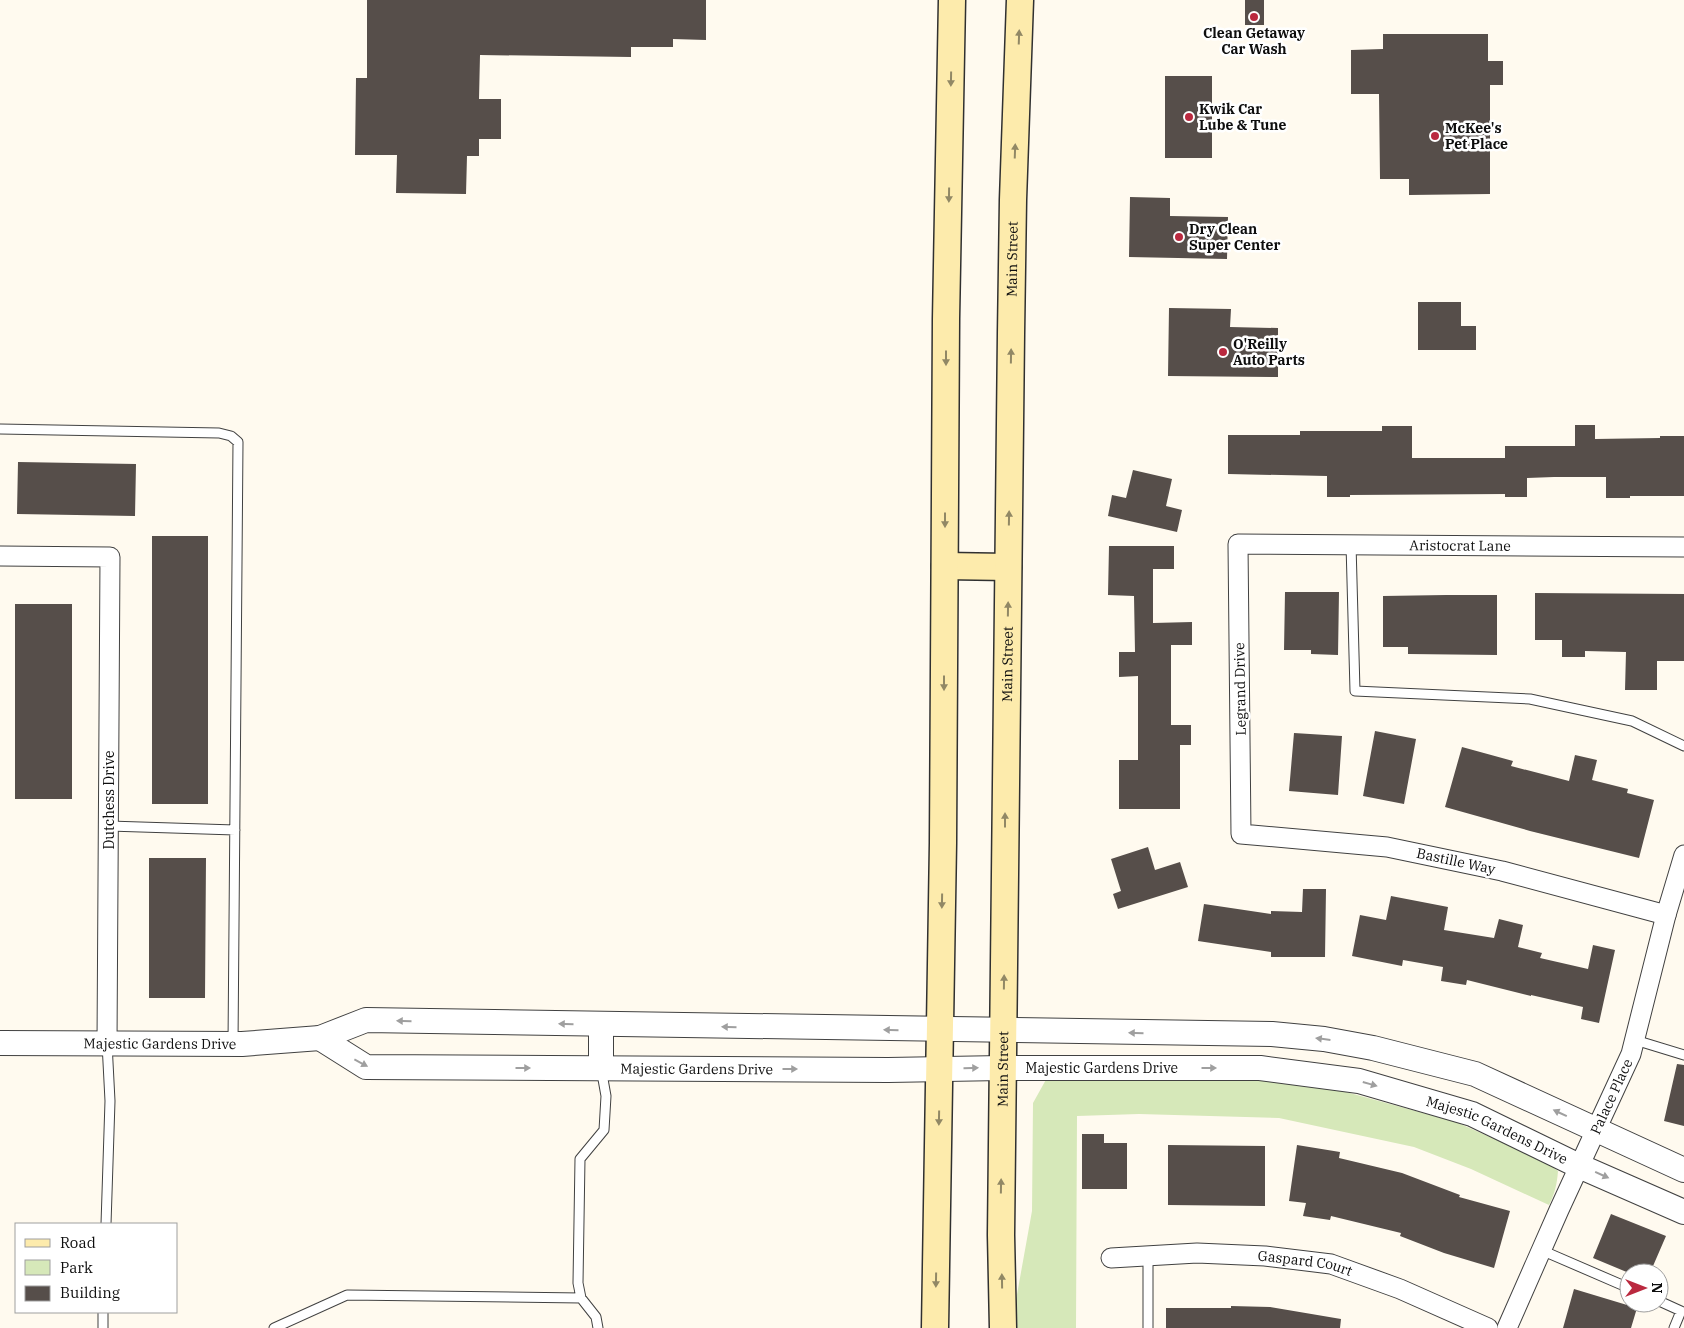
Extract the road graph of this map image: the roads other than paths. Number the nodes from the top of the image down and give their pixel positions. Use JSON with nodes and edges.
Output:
{"nodes":[{"id":1,"x":952,"y":0,"type":"edge"},
{"id":2,"x":1020,"y":0,"type":"edge"},
{"id":3,"x":0,"y":428,"type":"edge"},
{"id":4,"x":1238,"y":544,"type":"joint"},
{"id":5,"x":1351,"y":544,"type":"junction"},
{"id":6,"x":1684,"y":547,"type":"edge"},
{"id":7,"x":0,"y":556,"type":"edge"},
{"id":8,"x":945,"y":566,"type":"junction"},
{"id":9,"x":1008,"y":567,"type":"junction"},
{"id":10,"x":1684,"y":746,"type":"edge"},
{"id":11,"x":108,"y":826,"type":"junction"},
{"id":12,"x":235,"y":830,"type":"junction"},
{"id":13,"x":1241,"y":834,"type":"joint"},
{"id":14,"x":1684,"y":855,"type":"edge"},
{"id":15,"x":1666,"y":915,"type":"junction"},
{"id":16,"x":601,"y":1025,"type":"junction"},
{"id":17,"x":940,"y":1030,"type":"junction"},
{"id":18,"x":1003,"y":1031,"type":"junction"},
{"id":19,"x":320,"y":1038,"type":"junction"},
{"id":20,"x":1634,"y":1040,"type":"junction"},
{"id":21,"x":0,"y":1043,"type":"edge"},
{"id":22,"x":107,"y":1043,"type":"junction"},
{"id":23,"x":233,"y":1044,"type":"junction"},
{"id":24,"x":1684,"y":1055,"type":"edge"},
{"id":25,"x":601,"y":1068,"type":"junction"},
{"id":26,"x":1002,"y":1068,"type":"junction"},
{"id":27,"x":939,"y":1069,"type":"junction"},
{"id":28,"x":1596,"y":1130,"type":"junction"},
{"id":29,"x":1579,"y":1166,"type":"junction"},
{"id":30,"x":1684,"y":1170,"type":"edge"},
{"id":31,"x":1684,"y":1212,"type":"edge"},
{"id":32,"x":106,"y":1223,"type":"edge"},
{"id":33,"x":1541,"y":1250,"type":"junction"},
{"id":34,"x":1148,"y":1256,"type":"junction"},
{"id":35,"x":1111,"y":1258,"type":"dead end"},
{"id":36,"x":1619,"y":1284,"type":"edge"},
{"id":37,"x":581,"y":1298,"type":"junction"},
{"id":38,"x":1669,"y":1306,"type":"edge"},
{"id":39,"x":104,"y":1313,"type":"edge"},
{"id":40,"x":103,"y":1328,"type":"edge"},
{"id":41,"x":274,"y":1328,"type":"edge"},
{"id":42,"x":598,"y":1328,"type":"edge"},
{"id":43,"x":935,"y":1328,"type":"edge"},
{"id":44,"x":1003,"y":1328,"type":"edge"},
{"id":45,"x":1148,"y":1328,"type":"edge"},
{"id":46,"x":1488,"y":1328,"type":"edge"},
{"id":47,"x":1507,"y":1328,"type":"edge"},
{"id":48,"x":1674,"y":1328,"type":"edge"}],
"edges":[{"from":1,"to":8,"type":"main road","one_way":true},
{"from":9,"to":2,"type":"main road","name":"Main Street","one_way":true},
{"from":3,"to":12,"type":"lane"},
{"from":4,"to":5,"type":"street","name":"Aristocrat Lane"},
{"from":4,"to":13,"type":"street","name":"Legrand Drive"},
{"from":5,"to":6,"type":"street","name":"Aristocrat Lane"},
{"from":5,"to":10,"type":"lane"},
{"from":7,"to":11,"type":"street","name":"Dutchess Drive"},
{"from":8,"to":9,"type":"main road"},
{"from":8,"to":17,"type":"main road","one_way":true},
{"from":18,"to":9,"type":"main road","name":"Main Street","one_way":true},
{"from":11,"to":12,"type":"lane"},
{"from":11,"to":22,"type":"street","name":"Dutchess Drive"},
{"from":12,"to":23,"type":"lane"},
{"from":13,"to":15,"type":"street","name":"Bastille Way"},
{"from":14,"to":15,"type":"street","name":"Palace Place"},
{"from":15,"to":20,"type":"street","name":"Palace Place"},
{"from":17,"to":16,"type":"street","name":"Majestic Gardens Drive","one_way":true},
{"from":16,"to":19,"type":"street","name":"Majestic Gardens Drive","one_way":true},
{"from":16,"to":25,"type":"street"},
{"from":17,"to":18,"type":"street","name":"Majestic Gardens Drive"},
{"from":17,"to":27,"type":"main road"},
{"from":18,"to":26,"type":"main road","name":"Main Street"},
{"from":28,"to":18,"type":"street","name":"Majestic Gardens Drive","one_way":true},
{"from":19,"to":23,"type":"street","name":"Majestic Gardens Drive"},
{"from":19,"to":25,"type":"street","name":"Majestic Gardens Drive","one_way":true},
{"from":20,"to":24,"type":"lane"},
{"from":20,"to":28,"type":"street","name":"Palace Place"},
{"from":21,"to":22,"type":"street","name":"Majestic Gardens Drive"},
{"from":22,"to":23,"type":"street","name":"Majestic Gardens Drive"},
{"from":22,"to":32,"type":"lane"},
{"from":25,"to":27,"type":"street","name":"Majestic Gardens Drive","one_way":true},
{"from":25,"to":37,"type":"lane"},
{"from":27,"to":26,"type":"street","name":"Majestic Gardens Drive","one_way":true},
{"from":26,"to":29,"type":"street","name":"Majestic Gardens Drive","one_way":true},
{"from":44,"to":26,"type":"main road","name":"Main Street","one_way":true},
{"from":27,"to":43,"type":"main road","one_way":true},
{"from":28,"to":29,"type":"street","name":"Palace Place"},
{"from":28,"to":30,"type":"street","name":"Majestic Gardens Drive"},
{"from":29,"to":31,"type":"street","name":"Majestic Gardens Drive","one_way":true},
{"from":29,"to":33,"type":"street","name":"Palace Place"},
{"from":33,"to":36,"type":"lane"},
{"from":33,"to":47,"type":"street","name":"Palace Place"},
{"from":34,"to":35,"type":"street","name":"Gaspard Court"},
{"from":34,"to":45,"type":"lane"},
{"from":34,"to":46,"type":"street","name":"Gaspard Court"},
{"from":37,"to":41,"type":"lane"},
{"from":37,"to":42,"type":"lane"},
{"from":38,"to":48,"type":"lane"},
{"from":39,"to":40,"type":"lane"}]}
